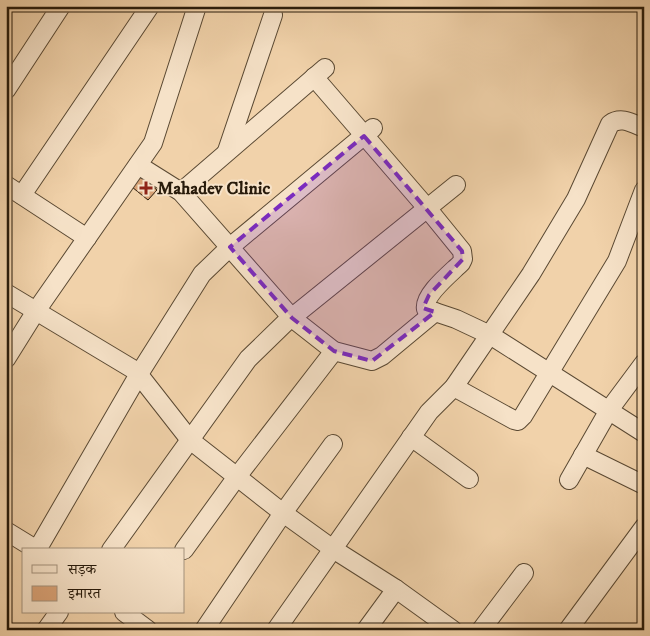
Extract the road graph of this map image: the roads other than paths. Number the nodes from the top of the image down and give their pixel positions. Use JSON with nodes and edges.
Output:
{"nodes":[{"id":1,"x":61,"y":6,"type":"edge"},
{"id":2,"x":150,"y":6,"type":"edge"},
{"id":3,"x":197,"y":6,"type":"edge"},
{"id":4,"x":273,"y":14,"type":"dead end"},
{"id":5,"x":6,"y":90,"type":"edge"},
{"id":6,"x":644,"y":128,"type":"edge"},
{"id":7,"x":369,"y":132,"type":"junction"},
{"id":8,"x":227,"y":152,"type":"junction"},
{"id":9,"x":138,"y":165,"type":"junction"},
{"id":10,"x":456,"y":184,"type":"dead end"},
{"id":11,"x":6,"y":185,"type":"edge"},
{"id":12,"x":644,"y":190,"type":"edge"},
{"id":13,"x":181,"y":192,"type":"junction"},
{"id":14,"x":22,"y":195,"type":"junction"},
{"id":15,"x":427,"y":208,"type":"junction"},
{"id":16,"x":87,"y":238,"type":"junction"},
{"id":17,"x":230,"y":247,"type":"junction"},
{"id":18,"x":6,"y":293,"type":"edge"},
{"id":19,"x":36,"y":311,"type":"junction"},
{"id":20,"x":435,"y":312,"type":"junction"},
{"id":21,"x":292,"y":318,"type":"junction"},
{"id":22,"x":490,"y":335,"type":"junction"},
{"id":23,"x":334,"y":352,"type":"junction"},
{"id":24,"x":6,"y":359,"type":"edge"},
{"id":25,"x":644,"y":363,"type":"edge"},
{"id":26,"x":550,"y":372,"type":"junction"},
{"id":27,"x":139,"y":374,"type":"junction"},
{"id":28,"x":454,"y":387,"type":"junction"},
{"id":29,"x":609,"y":410,"type":"junction"},
{"id":30,"x":644,"y":433,"type":"edge"},
{"id":31,"x":411,"y":437,"type":"junction"},
{"id":32,"x":190,"y":440,"type":"junction"},
{"id":33,"x":333,"y":444,"type":"dead end"},
{"id":34,"x":583,"y":455,"type":"junction"},
{"id":35,"x":236,"y":478,"type":"junction"},
{"id":36,"x":469,"y":479,"type":"dead end"},
{"id":37,"x":569,"y":480,"type":"dead end"},
{"id":38,"x":644,"y":485,"type":"edge"},
{"id":39,"x":283,"y":513,"type":"junction"},
{"id":40,"x":644,"y":527,"type":"edge"},
{"id":41,"x":6,"y":531,"type":"edge"},
{"id":42,"x":34,"y":548,"type":"edge"},
{"id":43,"x":38,"y":548,"type":"edge"},
{"id":44,"x":112,"y":548,"type":"edge"},
{"id":45,"x":185,"y":549,"type":"edge"},
{"id":46,"x":334,"y":549,"type":"junction"},
{"id":47,"x":524,"y":573,"type":"dead end"},
{"id":48,"x":396,"y":589,"type":"junction"},
{"id":49,"x":58,"y":614,"type":"edge"},
{"id":50,"x":131,"y":615,"type":"edge"},
{"id":51,"x":450,"y":629,"type":"edge"},
{"id":52,"x":46,"y":630,"type":"edge"},
{"id":53,"x":148,"y":630,"type":"edge"},
{"id":54,"x":204,"y":630,"type":"edge"},
{"id":55,"x":276,"y":630,"type":"edge"},
{"id":56,"x":366,"y":630,"type":"edge"},
{"id":57,"x":481,"y":630,"type":"edge"},
{"id":58,"x":568,"y":630,"type":"edge"}],
"edges":[{"from":1,"to":5,"type":"street"},
{"from":2,"to":14,"type":"street"},
{"from":3,"to":9,"type":"street"},
{"from":4,"to":8,"type":"street"},
{"from":6,"to":22,"type":"street"},
{"from":7,"to":8,"type":"street"},
{"from":7,"to":15,"type":"street"},
{"from":7,"to":17,"type":"street"},
{"from":8,"to":13,"type":"street"},
{"from":9,"to":13,"type":"street"},
{"from":9,"to":16,"type":"street"},
{"from":10,"to":15,"type":"street"},
{"from":11,"to":14,"type":"street"},
{"from":12,"to":26,"type":"street"},
{"from":13,"to":17,"type":"street"},
{"from":14,"to":16,"type":"street"},
{"from":15,"to":20,"type":"street"},
{"from":15,"to":21,"type":"street"},
{"from":16,"to":19,"type":"street"},
{"from":17,"to":21,"type":"street"},
{"from":17,"to":27,"type":"street"},
{"from":18,"to":19,"type":"street"},
{"from":19,"to":24,"type":"street"},
{"from":19,"to":27,"type":"street"},
{"from":20,"to":22,"type":"street"},
{"from":20,"to":23,"type":"street"},
{"from":21,"to":23,"type":"street"},
{"from":21,"to":32,"type":"street"},
{"from":22,"to":26,"type":"street"},
{"from":22,"to":28,"type":"street"},
{"from":23,"to":35,"type":"street"},
{"from":25,"to":29,"type":"street"},
{"from":26,"to":28,"type":"street"},
{"from":26,"to":29,"type":"street"},
{"from":27,"to":32,"type":"street"},
{"from":27,"to":43,"type":"street"},
{"from":28,"to":31,"type":"street"},
{"from":29,"to":30,"type":"street"},
{"from":29,"to":34,"type":"street"},
{"from":31,"to":36,"type":"street"},
{"from":31,"to":46,"type":"street"},
{"from":32,"to":35,"type":"street"},
{"from":32,"to":44,"type":"street"},
{"from":33,"to":39,"type":"street"},
{"from":34,"to":37,"type":"street"},
{"from":34,"to":38,"type":"street"},
{"from":35,"to":39,"type":"street"},
{"from":35,"to":45,"type":"street"},
{"from":39,"to":46,"type":"street"},
{"from":39,"to":54,"type":"street"},
{"from":40,"to":58,"type":"street"},
{"from":41,"to":42,"type":"street"},
{"from":46,"to":48,"type":"street"},
{"from":46,"to":55,"type":"street"},
{"from":47,"to":57,"type":"street"},
{"from":48,"to":51,"type":"street"},
{"from":48,"to":56,"type":"street"},
{"from":49,"to":52,"type":"street"},
{"from":50,"to":53,"type":"street"}]}
